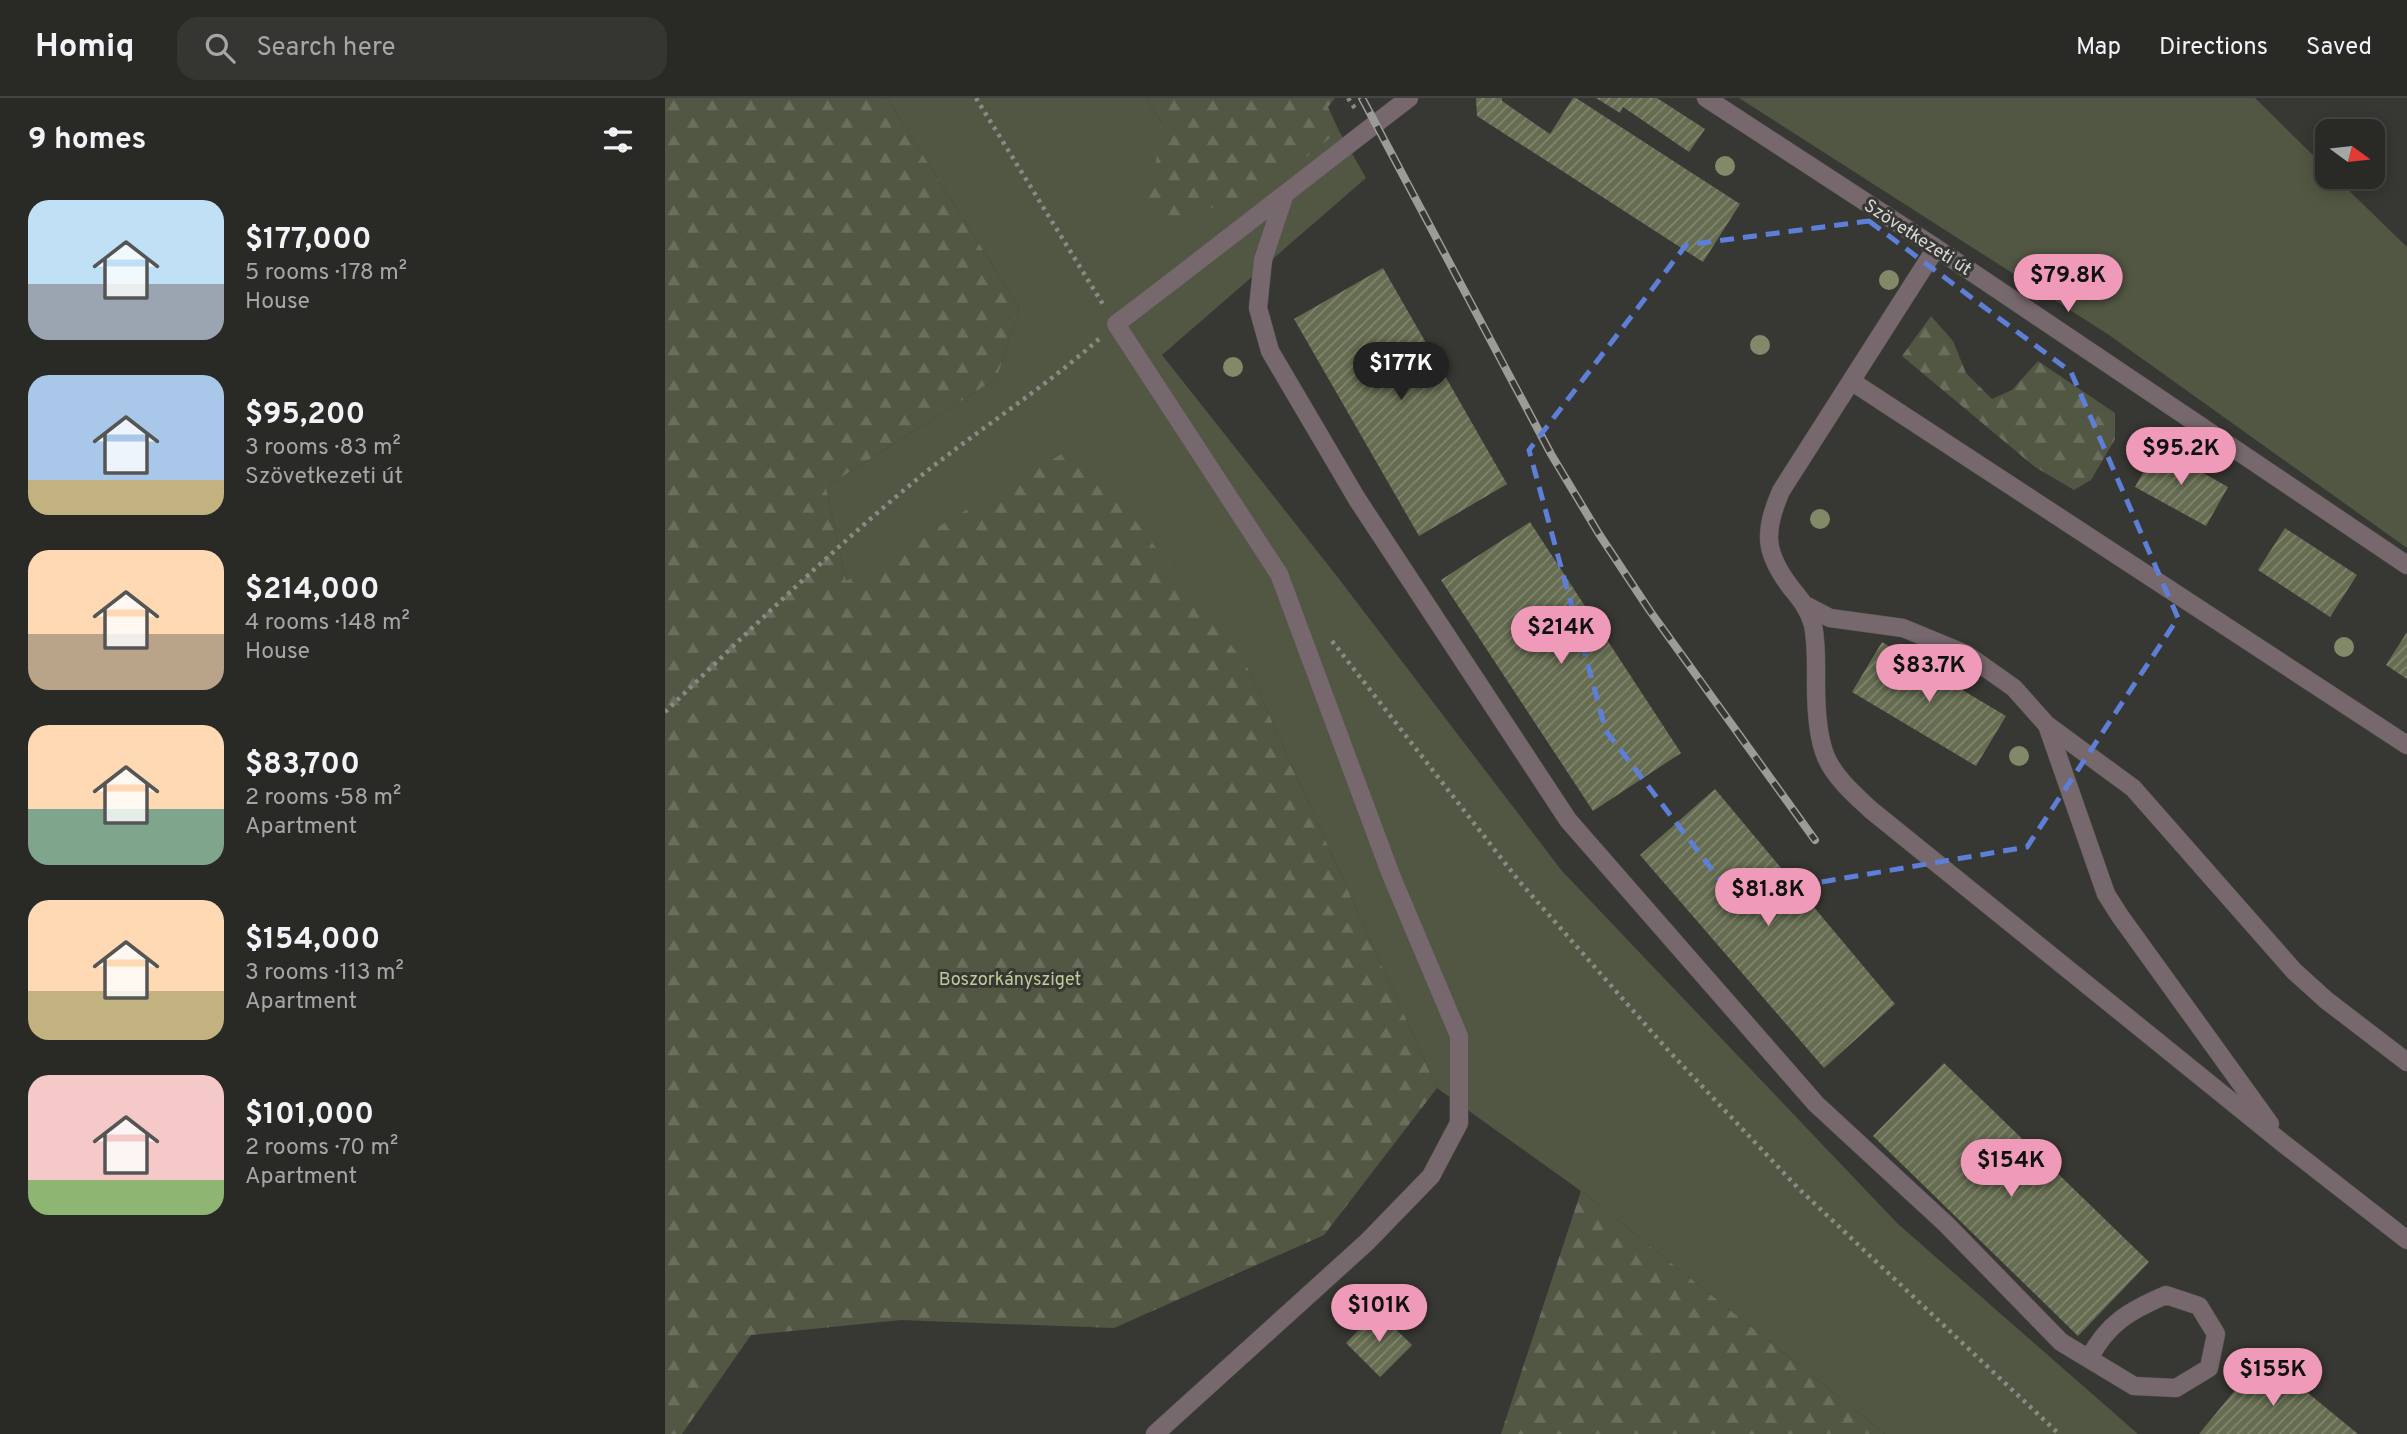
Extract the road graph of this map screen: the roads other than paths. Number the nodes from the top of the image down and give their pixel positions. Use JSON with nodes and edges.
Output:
{"nodes":[{"id":1,"x":1409,"y":98,"type":"edge"},
{"id":2,"x":1706,"y":98,"type":"edge"},
{"id":3,"x":1283,"y":197,"type":"junction"},
{"id":4,"x":1936,"y":248,"type":"junction"},
{"id":5,"x":1851,"y":381,"type":"junction"},
{"id":6,"x":2407,"y":565,"type":"edge"},
{"id":7,"x":1807,"y":606,"type":"junction"},
{"id":8,"x":2047,"y":725,"type":"junction"},
{"id":9,"x":2407,"y":744,"type":"edge"},
{"id":10,"x":2407,"y":1062,"type":"edge"},
{"id":11,"x":2284,"y":1144,"type":"junction"},
{"id":12,"x":2407,"y":1240,"type":"edge"},
{"id":13,"x":2089,"y":1359,"type":"junction"},
{"id":14,"x":1155,"y":1434,"type":"edge"}],
"edges":[{"from":1,"to":3,"type":"street"},
{"from":2,"to":4,"type":"street","name":"Szövetkezeti út"},
{"from":3,"to":13,"type":"street"},
{"from":3,"to":14,"type":"street"},
{"from":4,"to":5,"type":"street"},
{"from":4,"to":6,"type":"street","name":"Szövetkezeti út"},
{"from":5,"to":7,"type":"street"},
{"from":5,"to":9,"type":"street"},
{"from":7,"to":8,"type":"street"},
{"from":7,"to":11,"type":"street"},
{"from":8,"to":10,"type":"street"},
{"from":8,"to":11,"type":"street"},
{"from":11,"to":12,"type":"street"},
{"from":13,"to":13,"type":"street"}]}
